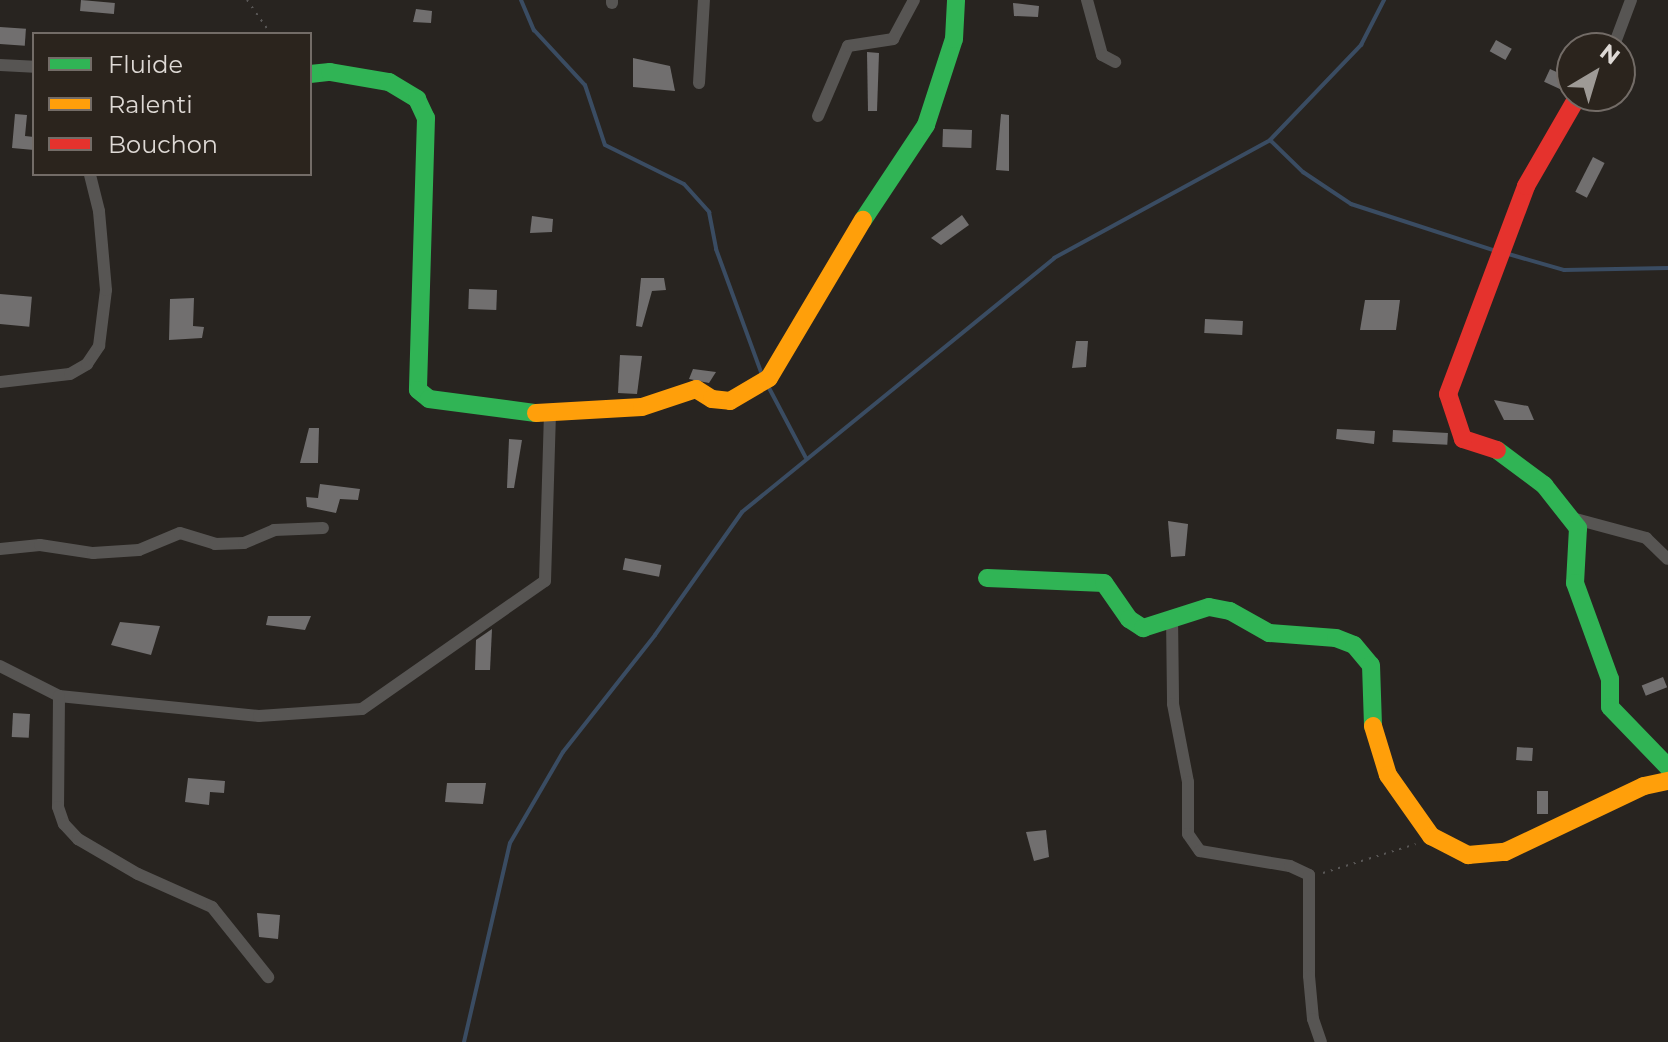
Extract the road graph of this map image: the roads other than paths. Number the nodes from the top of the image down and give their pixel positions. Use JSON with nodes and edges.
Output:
{"nodes":[{"id":1,"x":704,"y":0,"type":"edge"},
{"id":2,"x":914,"y":0,"type":"edge"},
{"id":3,"x":956,"y":0,"type":"edge"},
{"id":4,"x":1087,"y":0,"type":"edge"},
{"id":5,"x":1631,"y":0,"type":"edge"},
{"id":6,"x":1619,"y":32,"type":"edge"},
{"id":7,"x":1115,"y":62,"type":"dead end"},
{"id":8,"x":0,"y":65,"type":"edge"},
{"id":9,"x":32,"y":67,"type":"edge"},
{"id":10,"x":312,"y":74,"type":"edge"},
{"id":11,"x":699,"y":83,"type":"dead end"},
{"id":12,"x":1569,"y":112,"type":"edge"},
{"id":13,"x":818,"y":116,"type":"dead end"},
{"id":14,"x":90,"y":176,"type":"edge"},
{"id":15,"x":0,"y":382,"type":"edge"},
{"id":16,"x":550,"y":415,"type":"junction"},
{"id":17,"x":1572,"y":518,"type":"junction"},
{"id":18,"x":323,"y":528,"type":"dead end"},
{"id":19,"x":0,"y":549,"type":"edge"},
{"id":20,"x":1668,"y":559,"type":"edge"},
{"id":21,"x":987,"y":578,"type":"dead end"},
{"id":22,"x":1172,"y":616,"type":"junction"},
{"id":23,"x":0,"y":666,"type":"edge"},
{"id":24,"x":59,"y":696,"type":"junction"},
{"id":25,"x":1668,"y":767,"type":"edge"},
{"id":26,"x":1668,"y":781,"type":"edge"},
{"id":27,"x":268,"y":977,"type":"dead end"},
{"id":28,"x":1321,"y":1042,"type":"edge"}],
"edges":[{"from":1,"to":11,"type":"street"},
{"from":2,"to":13,"type":"street"},
{"from":3,"to":16,"type":"street"},
{"from":4,"to":7,"type":"street"},
{"from":5,"to":6,"type":"street"},
{"from":8,"to":9,"type":"street"},
{"from":10,"to":16,"type":"street"},
{"from":12,"to":17,"type":"street"},
{"from":14,"to":15,"type":"street"},
{"from":16,"to":24,"type":"street"},
{"from":17,"to":20,"type":"street"},
{"from":17,"to":25,"type":"street"},
{"from":18,"to":19,"type":"street"},
{"from":21,"to":22,"type":"street"},
{"from":22,"to":26,"type":"street"},
{"from":22,"to":28,"type":"street"},
{"from":23,"to":24,"type":"street"},
{"from":24,"to":27,"type":"street"}]}
